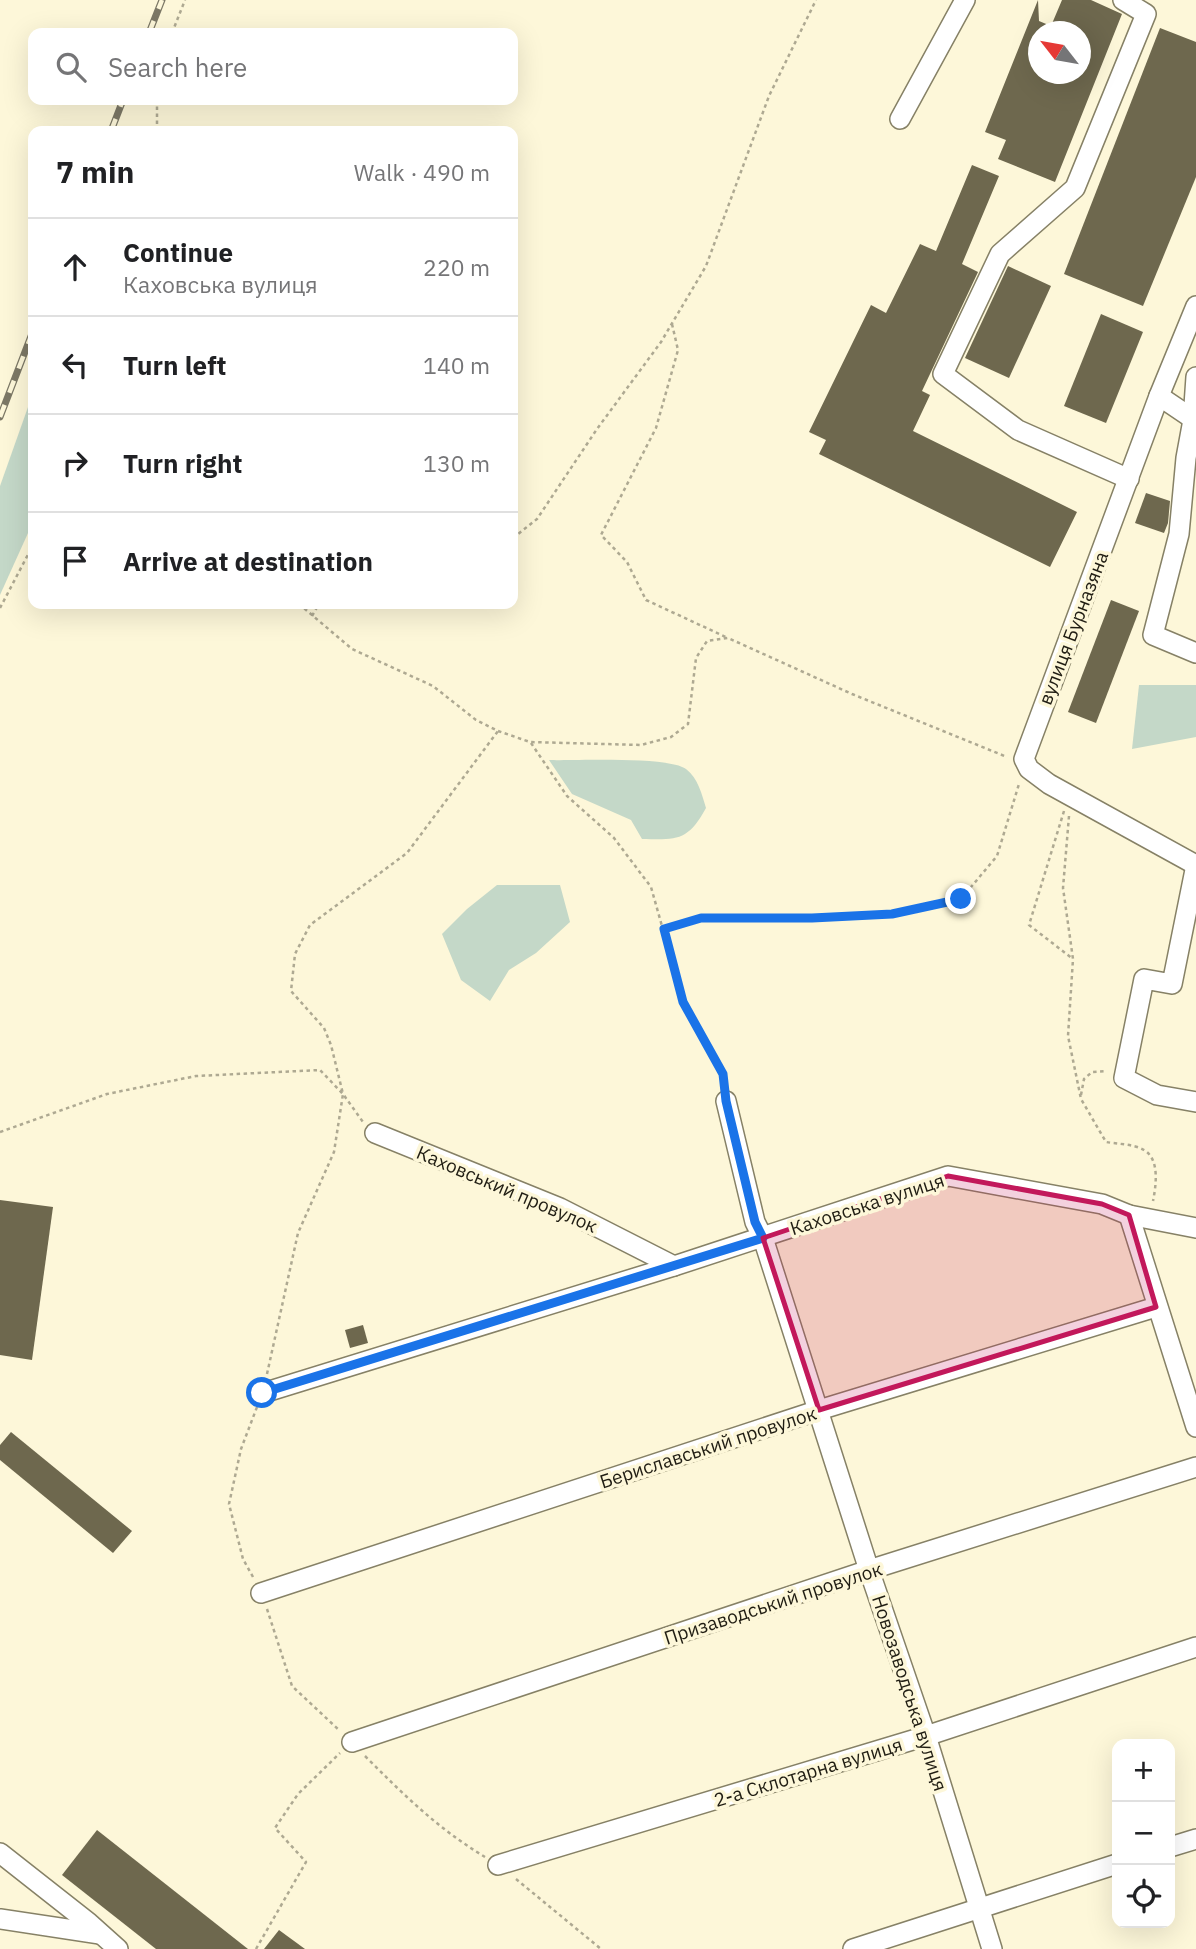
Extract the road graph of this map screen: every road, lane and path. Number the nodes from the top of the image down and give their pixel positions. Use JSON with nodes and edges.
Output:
{"nodes":[{"id":1,"x":185,"y":0,"type":"edge"},
{"id":2,"x":816,"y":0,"type":"edge"},
{"id":3,"x":965,"y":0,"type":"edge"},
{"id":4,"x":1123,"y":0,"type":"edge"},
{"id":5,"x":174,"y":28,"type":"edge"},
{"id":6,"x":157,"y":105,"type":"edge"},
{"id":7,"x":900,"y":119,"type":"dead end"},
{"id":8,"x":157,"y":126,"type":"edge"},
{"id":9,"x":1196,"y":306,"type":"edge"},
{"id":10,"x":672,"y":324,"type":"junction"},
{"id":11,"x":1196,"y":377,"type":"edge"},
{"id":12,"x":1159,"y":396,"type":"junction"},
{"id":13,"x":1195,"y":421,"type":"edge"},
{"id":14,"x":1129,"y":479,"type":"junction"},
{"id":15,"x":518,"y":534,"type":"edge"},
{"id":16,"x":28,"y":555,"type":"edge"},
{"id":17,"x":0,"y":608,"type":"edge"},
{"id":18,"x":304,"y":609,"type":"edge"},
{"id":19,"x":316,"y":609,"type":"edge"},
{"id":20,"x":312,"y":616,"type":"junction"},
{"id":21,"x":728,"y":638,"type":"junction"},
{"id":22,"x":1196,"y":653,"type":"edge"},
{"id":23,"x":498,"y":731,"type":"junction"},
{"id":24,"x":530,"y":742,"type":"junction"},
{"id":25,"x":1025,"y":763,"type":"junction"},
{"id":26,"x":1069,"y":795,"type":"junction"},
{"id":27,"x":1196,"y":865,"type":"edge"},
{"id":28,"x":664,"y":929,"type":"junction"},
{"id":29,"x":1073,"y":959,"type":"junction"},
{"id":30,"x":1125,"y":1073,"type":"junction"},
{"id":31,"x":343,"y":1094,"type":"junction"},
{"id":32,"x":1081,"y":1099,"type":"junction"},
{"id":33,"x":726,"y":1101,"type":"joint"},
{"id":34,"x":1196,"y":1102,"type":"edge"},
{"id":35,"x":0,"y":1132,"type":"edge"},
{"id":36,"x":375,"y":1133,"type":"joint"},
{"id":37,"x":1139,"y":1217,"type":"junction"},
{"id":38,"x":1196,"y":1228,"type":"edge"},
{"id":39,"x":763,"y":1238,"type":"junction"},
{"id":40,"x":674,"y":1266,"type":"junction"},
{"id":41,"x":1156,"y":1307,"type":"junction"},
{"id":42,"x":262,"y":1393,"type":"junction"},
{"id":43,"x":819,"y":1410,"type":"junction"},
{"id":44,"x":1196,"y":1427,"type":"edge"},
{"id":45,"x":1196,"y":1467,"type":"edge"},
{"id":46,"x":869,"y":1570,"type":"junction"},
{"id":47,"x":261,"y":1593,"type":"junction"},
{"id":48,"x":1196,"y":1647,"type":"edge"},
{"id":49,"x":926,"y":1736,"type":"junction"},
{"id":50,"x":352,"y":1742,"type":"junction"},
{"id":51,"x":1196,"y":1839,"type":"edge"},
{"id":52,"x":1175,"y":1845,"type":"edge"},
{"id":53,"x":0,"y":1853,"type":"edge"},
{"id":54,"x":498,"y":1865,"type":"junction"},
{"id":55,"x":1114,"y":1865,"type":"edge"},
{"id":56,"x":979,"y":1908,"type":"junction"},
{"id":57,"x":0,"y":1919,"type":"edge"},
{"id":58,"x":101,"y":1934,"type":"junction"},
{"id":59,"x":118,"y":1949,"type":"edge"},
{"id":60,"x":256,"y":1949,"type":"edge"},
{"id":61,"x":601,"y":1949,"type":"edge"},
{"id":62,"x":853,"y":1949,"type":"edge"},
{"id":63,"x":992,"y":1949,"type":"edge"}],
"edges":[{"from":1,"to":5,"type":"path"},
{"from":2,"to":10,"type":"path"},
{"from":3,"to":7,"type":"street"},
{"from":4,"to":14,"type":"street"},
{"from":6,"to":8,"type":"path"},
{"from":9,"to":12,"type":"street","name":"вулиця Бурназяна"},
{"from":10,"to":15,"type":"path"},
{"from":10,"to":21,"type":"path"},
{"from":11,"to":13,"type":"street"},
{"from":12,"to":13,"type":"street"},
{"from":12,"to":14,"type":"street","name":"вулиця Бурназяна"},
{"from":13,"to":22,"type":"street"},
{"from":14,"to":25,"type":"street","name":"вулиця Бурназяна"},
{"from":16,"to":17,"type":"path"},
{"from":18,"to":20,"type":"path"},
{"from":19,"to":20,"type":"path"},
{"from":20,"to":23,"type":"path"},
{"from":21,"to":24,"type":"path"},
{"from":21,"to":25,"type":"path"},
{"from":23,"to":24,"type":"path"},
{"from":23,"to":31,"type":"path"},
{"from":24,"to":28,"type":"path"},
{"from":25,"to":26,"type":"street"},
{"from":25,"to":28,"type":"path"},
{"from":26,"to":27,"type":"street"},
{"from":26,"to":29,"type":"path"},
{"from":26,"to":29,"type":"path"},
{"from":27,"to":30,"type":"street"},
{"from":28,"to":33,"type":"path"},
{"from":29,"to":32,"type":"path"},
{"from":30,"to":32,"type":"path"},
{"from":30,"to":34,"type":"street"},
{"from":31,"to":35,"type":"path"},
{"from":31,"to":36,"type":"path"},
{"from":31,"to":42,"type":"path"},
{"from":32,"to":37,"type":"path"},
{"from":33,"to":39,"type":"street","name":"Новозаводська вулиця"},
{"from":36,"to":40,"type":"street","name":"Каховський провулок"},
{"from":37,"to":38,"type":"street","name":"Каховська вулиця"},
{"from":37,"to":39,"type":"street","name":"Каховська вулиця"},
{"from":37,"to":41,"type":"street"},
{"from":39,"to":40,"type":"street","name":"Каховська вулиця"},
{"from":39,"to":43,"type":"street","name":"Новозаводська вулиця"},
{"from":40,"to":42,"type":"street","name":"Каховська вулиця"},
{"from":41,"to":43,"type":"street","name":"Бериславський провулок"},
{"from":41,"to":44,"type":"street"},
{"from":42,"to":47,"type":"path"},
{"from":43,"to":46,"type":"street","name":"Новозаводська вулиця"},
{"from":43,"to":47,"type":"street","name":"Бериславський провулок"},
{"from":45,"to":46,"type":"street","name":"Призаводський провулок"},
{"from":46,"to":49,"type":"street","name":"Новозаводська вулиця"},
{"from":46,"to":50,"type":"street","name":"Призаводський провулок"},
{"from":47,"to":50,"type":"path"},
{"from":48,"to":49,"type":"street","name":"2-а Склотарна вулиця"},
{"from":49,"to":54,"type":"street","name":"2-а Склотарна вулиця"},
{"from":49,"to":56,"type":"street","name":"Новозаводська вулиця"},
{"from":50,"to":54,"type":"path"},
{"from":50,"to":60,"type":"path"},
{"from":51,"to":52,"type":"street"},
{"from":53,"to":58,"type":"street"},
{"from":54,"to":61,"type":"path"},
{"from":55,"to":56,"type":"street"},
{"from":56,"to":62,"type":"street"},
{"from":56,"to":63,"type":"street","name":"Новозаводська вулиця"},
{"from":57,"to":58,"type":"street"},
{"from":58,"to":59,"type":"street"}]}
